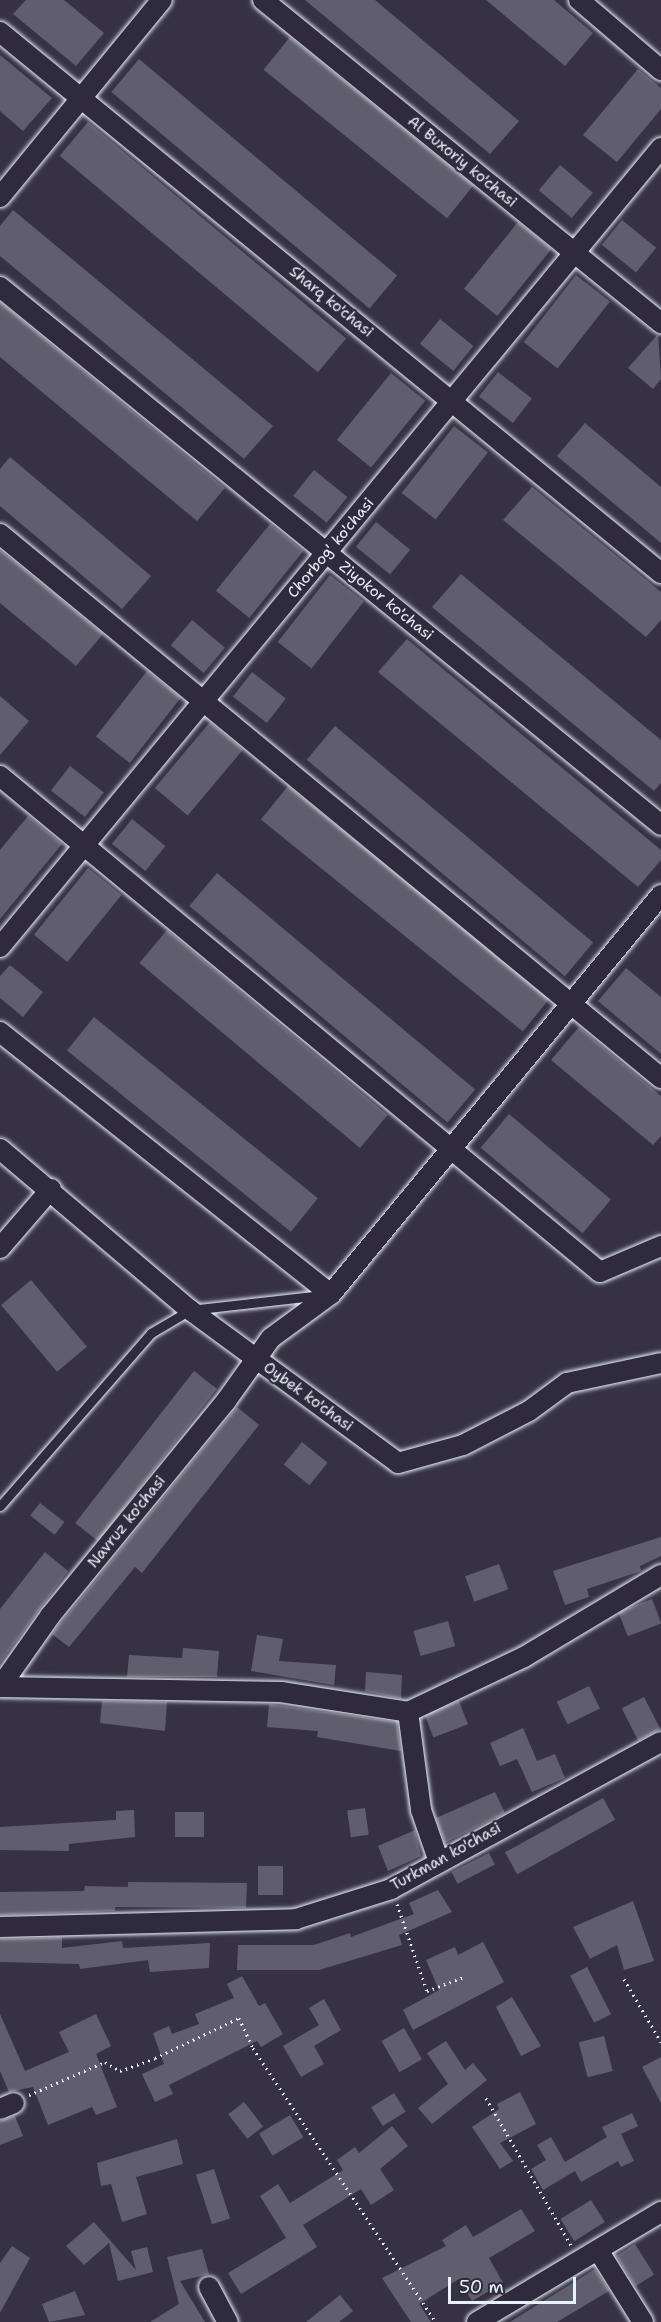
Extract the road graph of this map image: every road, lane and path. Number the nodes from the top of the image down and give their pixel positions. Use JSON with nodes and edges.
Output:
{"nodes":[{"id":1,"x":162,"y":0,"type":"edge"},
{"id":2,"x":263,"y":0,"type":"edge"},
{"id":3,"x":579,"y":0,"type":"edge"},
{"id":4,"x":0,"y":32,"type":"edge"},
{"id":5,"x":661,"y":70,"type":"edge"},
{"id":6,"x":79,"y":100,"type":"junction"},
{"id":7,"x":661,"y":148,"type":"edge"},
{"id":8,"x":0,"y":196,"type":"edge"},
{"id":9,"x":575,"y":254,"type":"junction"},
{"id":10,"x":0,"y":286,"type":"edge"},
{"id":11,"x":661,"y":323,"type":"edge"},
{"id":12,"x":453,"y":400,"type":"junction"},
{"id":13,"x":0,"y":534,"type":"edge"},
{"id":14,"x":327,"y":553,"type":"junction"},
{"id":15,"x":661,"y":573,"type":"edge"},
{"id":16,"x":204,"y":700,"type":"junction"},
{"id":17,"x":0,"y":776,"type":"edge"},
{"id":18,"x":661,"y":825,"type":"edge"},
{"id":19,"x":84,"y":845,"type":"junction"},
{"id":20,"x":661,"y":895,"type":"edge"},
{"id":21,"x":0,"y":947,"type":"edge"},
{"id":22,"x":570,"y":1004,"type":"junction"},
{"id":23,"x":0,"y":1032,"type":"edge"},
{"id":24,"x":661,"y":1078,"type":"edge"},
{"id":25,"x":452,"y":1148,"type":"junction"},
{"id":26,"x":0,"y":1149,"type":"edge"},
{"id":27,"x":51,"y":1189,"type":"junction"},
{"id":28,"x":661,"y":1246,"type":"edge"},
{"id":29,"x":0,"y":1248,"type":"edge"},
{"id":30,"x":331,"y":1294,"type":"junction"},
{"id":31,"x":190,"y":1310,"type":"junction"},
{"id":32,"x":255,"y":1359,"type":"junction"},
{"id":33,"x":661,"y":1363,"type":"edge"},
{"id":34,"x":0,"y":1506,"type":"edge"},
{"id":35,"x":661,"y":1575,"type":"edge"},
{"id":36,"x":0,"y":1687,"type":"edge"},
{"id":37,"x":408,"y":1712,"type":"junction"},
{"id":38,"x":661,"y":1742,"type":"edge"},
{"id":39,"x":439,"y":1862,"type":"junction"},
{"id":40,"x":391,"y":1889,"type":"junction"},
{"id":41,"x":0,"y":1927,"type":"edge"},
{"id":42,"x":463,"y":1977,"type":"dead end"},
{"id":43,"x":624,"y":1979,"type":"dead end"},
{"id":44,"x":661,"y":2042,"type":"edge"},
{"id":45,"x":486,"y":2098,"type":"dead end"},
{"id":46,"x":7,"y":2106,"type":"edge"},
{"id":47,"x":661,"y":2212,"type":"edge"},
{"id":48,"x":598,"y":2250,"type":"junction"},
{"id":49,"x":580,"y":2260,"type":"junction"},
{"id":50,"x":209,"y":2287,"type":"dead end"},
{"id":51,"x":228,"y":2322,"type":"edge"},
{"id":52,"x":436,"y":2322,"type":"edge"},
{"id":53,"x":477,"y":2322,"type":"edge"},
{"id":54,"x":643,"y":2322,"type":"edge"}],
"edges":[{"from":1,"to":6,"type":"street"},
{"from":2,"to":9,"type":"street","name":"Al Buxoriy ko'chasi"},
{"from":3,"to":5,"type":"street"},
{"from":4,"to":6,"type":"street","name":"Sharq ko'chasi"},
{"from":6,"to":8,"type":"street"},
{"from":6,"to":12,"type":"street","name":"Sharq ko'chasi"},
{"from":7,"to":9,"type":"street","name":"Chorbog' ko'chasi"},
{"from":9,"to":11,"type":"street","name":"Al Buxoriy ko'chasi"},
{"from":9,"to":12,"type":"street","name":"Chorbog' ko'chasi"},
{"from":10,"to":14,"type":"street","name":"Ziyokor ko'chasi"},
{"from":12,"to":14,"type":"street","name":"Chorbog' ko'chasi"},
{"from":12,"to":15,"type":"street","name":"Sharq ko'chasi"},
{"from":13,"to":16,"type":"street"},
{"from":14,"to":16,"type":"street","name":"Chorbog' ko'chasi"},
{"from":14,"to":18,"type":"street","name":"Ziyokor ko'chasi"},
{"from":16,"to":19,"type":"street","name":"Chorbog' ko'chasi"},
{"from":16,"to":22,"type":"street"},
{"from":17,"to":19,"type":"street"},
{"from":19,"to":21,"type":"street","name":"Chorbog' ko'chasi"},
{"from":19,"to":25,"type":"street"},
{"from":20,"to":22,"type":"street","name":"Navruz ko'chasi"},
{"from":22,"to":24,"type":"street"},
{"from":22,"to":25,"type":"street","name":"Navruz ko'chasi"},
{"from":23,"to":30,"type":"street"},
{"from":25,"to":28,"type":"street"},
{"from":25,"to":30,"type":"street","name":"Navruz ko'chasi"},
{"from":26,"to":27,"type":"street","name":"Oybek ko'chasi"},
{"from":27,"to":29,"type":"street"},
{"from":27,"to":31,"type":"street","name":"Oybek ko'chasi"},
{"from":30,"to":31,"type":"lane"},
{"from":30,"to":32,"type":"street","name":"Navruz ko'chasi"},
{"from":31,"to":32,"type":"street","name":"Oybek ko'chasi"},
{"from":31,"to":34,"type":"lane"},
{"from":32,"to":33,"type":"street","name":"Oybek ko'chasi"},
{"from":32,"to":36,"type":"street","name":"Navruz ko'chasi"},
{"from":35,"to":37,"type":"street"},
{"from":36,"to":37,"type":"street"},
{"from":37,"to":39,"type":"street"},
{"from":38,"to":39,"type":"street","name":"Turkman ko'chasi"},
{"from":39,"to":40,"type":"street","name":"Turkman ko'chasi"},
{"from":40,"to":41,"type":"street","name":"Turkman ko'chasi"},
{"from":40,"to":42,"type":"path"},
{"from":43,"to":44,"type":"path"},
{"from":45,"to":49,"type":"path"},
{"from":46,"to":52,"type":"path"},
{"from":47,"to":48,"type":"street"},
{"from":48,"to":49,"type":"street"},
{"from":48,"to":54,"type":"street"},
{"from":49,"to":53,"type":"street"},
{"from":50,"to":51,"type":"street"}]}
